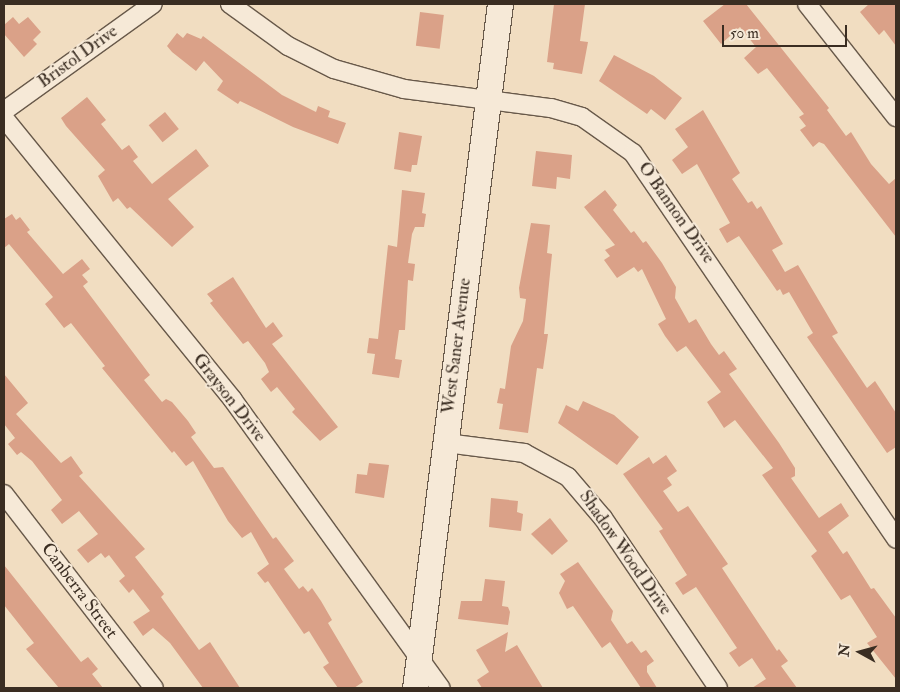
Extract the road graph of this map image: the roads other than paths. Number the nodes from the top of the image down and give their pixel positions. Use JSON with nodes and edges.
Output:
{"nodes":[{"id":1,"x":153,"y":4,"type":"edge"},
{"id":2,"x":230,"y":4,"type":"edge"},
{"id":3,"x":500,"y":4,"type":"edge"},
{"id":4,"x":808,"y":4,"type":"edge"},
{"id":5,"x":487,"y":99,"type":"junction"},
{"id":6,"x":4,"y":112,"type":"edge"},
{"id":7,"x":896,"y":117,"type":"edge"},
{"id":8,"x":4,"y":118,"type":"edge"},
{"id":9,"x":446,"y":443,"type":"junction"},
{"id":10,"x":4,"y":494,"type":"edge"},
{"id":11,"x":896,"y":539,"type":"edge"},
{"id":12,"x":419,"y":657,"type":"junction"},
{"id":13,"x":154,"y":688,"type":"edge"},
{"id":14,"x":415,"y":688,"type":"edge"},
{"id":15,"x":440,"y":688,"type":"edge"},
{"id":16,"x":718,"y":688,"type":"edge"}],
"edges":[{"from":1,"to":6,"type":"street","name":"Bristol Drive"},
{"from":2,"to":5,"type":"street","name":"O Bannon Drive"},
{"from":3,"to":5,"type":"street","name":"West Saner Avenue"},
{"from":4,"to":7,"type":"street"},
{"from":5,"to":9,"type":"street","name":"West Saner Avenue"},
{"from":5,"to":11,"type":"street","name":"O Bannon Drive"},
{"from":8,"to":12,"type":"street","name":"Grayson Drive"},
{"from":9,"to":12,"type":"street","name":"West Saner Avenue"},
{"from":9,"to":16,"type":"street","name":"Shadow Wood Drive"},
{"from":10,"to":13,"type":"street","name":"Canberra Street"},
{"from":12,"to":14,"type":"street","name":"West Saner Avenue"},
{"from":12,"to":15,"type":"street","name":"Grayson Drive"}]}
